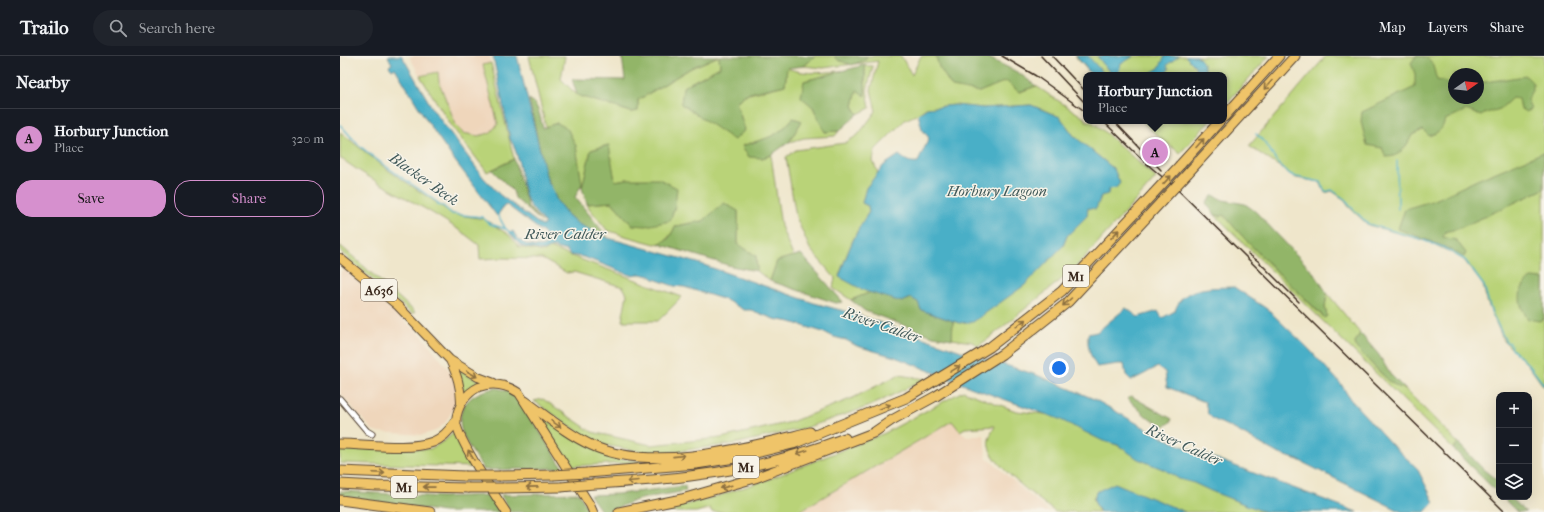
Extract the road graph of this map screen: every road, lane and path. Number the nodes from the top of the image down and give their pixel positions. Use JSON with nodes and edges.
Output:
{"nodes":[{"id":1,"x":1279,"y":56,"type":"edge"},
{"id":2,"x":1295,"y":56,"type":"edge"},
{"id":3,"x":1227,"y":114,"type":"edge"},
{"id":4,"x":1217,"y":124,"type":"edge"},
{"id":5,"x":341,"y":261,"type":"edge"},
{"id":6,"x":450,"y":360,"type":"junction"},
{"id":7,"x":497,"y":384,"type":"junction"},
{"id":8,"x":340,"y":399,"type":"edge"},
{"id":9,"x":525,"y":401,"type":"junction"},
{"id":10,"x":461,"y":403,"type":"junction"},
{"id":11,"x":892,"y":420,"type":"junction"},
{"id":12,"x":456,"y":421,"type":"junction"},
{"id":13,"x":849,"y":422,"type":"junction"},
{"id":14,"x":372,"y":434,"type":"dead end"},
{"id":15,"x":340,"y":444,"type":"edge"},
{"id":16,"x":340,"y":471,"type":"edge"},
{"id":17,"x":340,"y":484,"type":"edge"},
{"id":18,"x":340,"y":500,"type":"edge"},
{"id":19,"x":430,"y":512,"type":"edge"},
{"id":20,"x":506,"y":512,"type":"edge"},
{"id":21,"x":593,"y":512,"type":"edge"},
{"id":22,"x":619,"y":512,"type":"edge"}],
"edges":[{"from":1,"to":3,"type":"highway"},
{"from":2,"to":11,"type":"highway","number":"M1","one_way":true,"bridge":true},
{"from":13,"to":4,"type":"highway","number":"M1","one_way":true,"bridge":true},
{"from":5,"to":6,"type":"main road","number":"A636"},
{"from":6,"to":7,"type":"main road","number":"A636","one_way":true},
{"from":6,"to":10,"type":"main road","number":"A636"},
{"from":7,"to":9,"type":"main road"},
{"from":7,"to":10,"type":"main road"},
{"from":8,"to":14,"type":"street"},
{"from":9,"to":13,"type":"highway","one_way":true},
{"from":9,"to":21,"type":"main road"},
{"from":10,"to":12,"type":"main road"},
{"from":11,"to":17,"type":"highway","number":"M1","one_way":true,"bridge":true},
{"from":11,"to":22,"type":"highway","one_way":true},
{"from":12,"to":15,"type":"highway"},
{"from":20,"to":12,"type":"main road","one_way":true},
{"from":16,"to":13,"type":"highway","number":"M1","one_way":true,"bridge":true},
{"from":18,"to":19,"type":"highway","number":"M1"}]}
